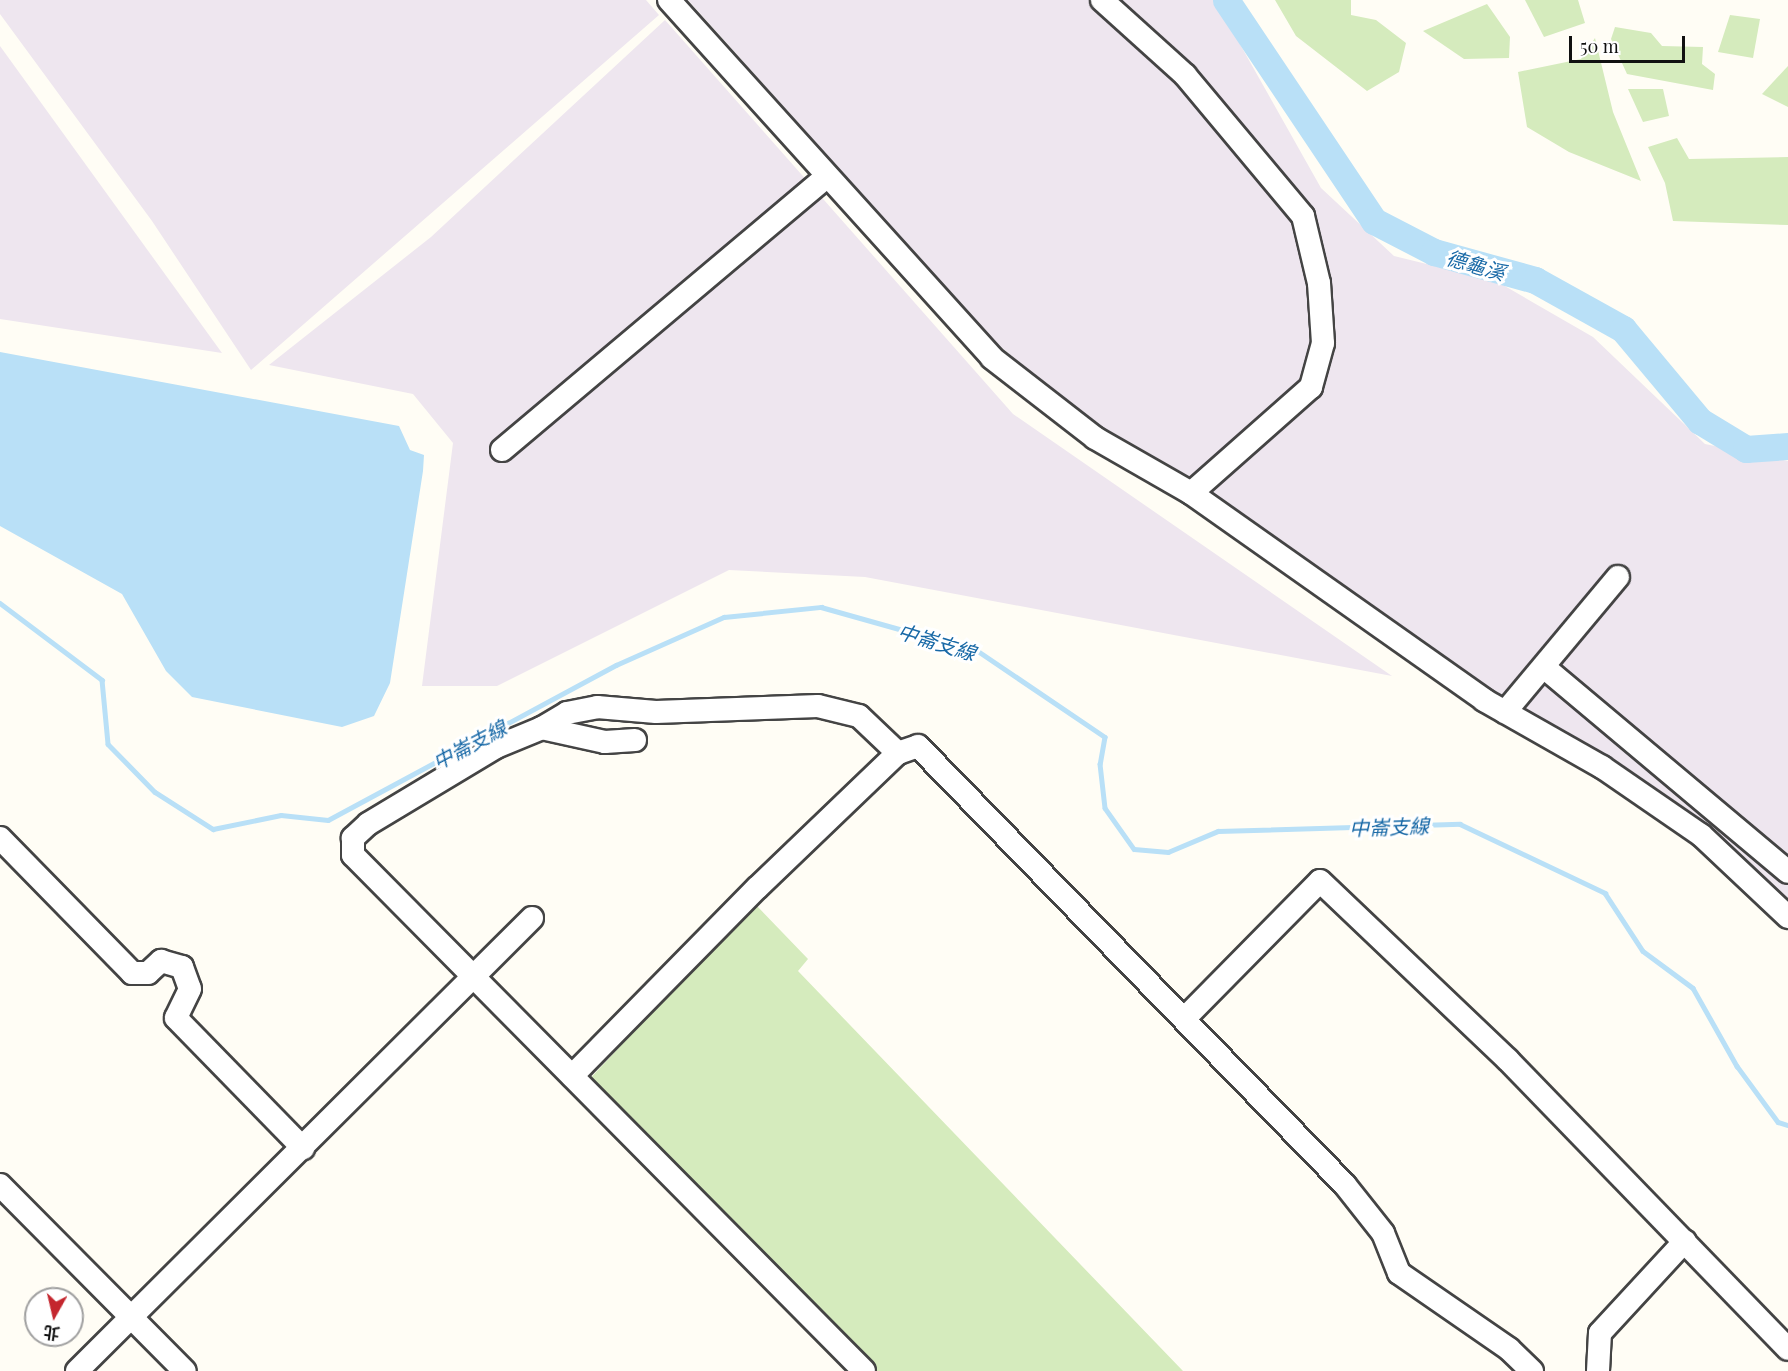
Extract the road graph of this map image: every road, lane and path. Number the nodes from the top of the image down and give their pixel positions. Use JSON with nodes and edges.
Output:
{"nodes":[{"id":1,"x":669,"y":0,"type":"edge"},
{"id":2,"x":1102,"y":0,"type":"edge"},
{"id":3,"x":827,"y":176,"type":"junction"},
{"id":4,"x":502,"y":450,"type":"dead end"},
{"id":5,"x":1191,"y":493,"type":"junction"},
{"id":6,"x":1618,"y":577,"type":"dead end"},
{"id":7,"x":1545,"y":668,"type":"junction"},
{"id":8,"x":1505,"y":712,"type":"junction"},
{"id":9,"x":542,"y":728,"type":"junction"},
{"id":10,"x":635,"y":740,"type":"dead end"},
{"id":11,"x":898,"y":753,"type":"junction"},
{"id":12,"x":0,"y":838,"type":"edge"},
{"id":13,"x":1788,"y":872,"type":"edge"},
{"id":14,"x":1788,"y":917,"type":"edge"},
{"id":15,"x":532,"y":918,"type":"dead end"},
{"id":16,"x":473,"y":981,"type":"junction"},
{"id":17,"x":1185,"y":1018,"type":"junction"},
{"id":18,"x":572,"y":1076,"type":"junction"},
{"id":19,"x":303,"y":1148,"type":"junction"},
{"id":20,"x":0,"y":1185,"type":"edge"},
{"id":21,"x":1685,"y":1240,"type":"junction"},
{"id":22,"x":130,"y":1316,"type":"junction"},
{"id":23,"x":1788,"y":1349,"type":"edge"},
{"id":24,"x":77,"y":1371,"type":"edge"},
{"id":25,"x":185,"y":1371,"type":"edge"},
{"id":26,"x":864,"y":1371,"type":"edge"},
{"id":27,"x":1532,"y":1371,"type":"edge"},
{"id":28,"x":1598,"y":1371,"type":"edge"}],
"edges":[{"from":1,"to":3,"type":"lane"},
{"from":2,"to":5,"type":"lane"},
{"from":3,"to":4,"type":"lane"},
{"from":3,"to":5,"type":"lane"},
{"from":5,"to":8,"type":"lane"},
{"from":6,"to":7,"type":"lane"},
{"from":7,"to":8,"type":"lane"},
{"from":7,"to":13,"type":"lane"},
{"from":8,"to":14,"type":"lane"},
{"from":9,"to":10,"type":"lane"},
{"from":9,"to":11,"type":"lane"},
{"from":9,"to":16,"type":"lane"},
{"from":11,"to":17,"type":"lane"},
{"from":11,"to":18,"type":"lane"},
{"from":12,"to":19,"type":"lane"},
{"from":15,"to":16,"type":"lane"},
{"from":16,"to":18,"type":"lane"},
{"from":16,"to":19,"type":"lane"},
{"from":17,"to":21,"type":"lane"},
{"from":17,"to":27,"type":"lane"},
{"from":18,"to":26,"type":"lane"},
{"from":19,"to":22,"type":"lane"},
{"from":20,"to":22,"type":"lane"},
{"from":21,"to":23,"type":"lane"},
{"from":21,"to":28,"type":"lane"},
{"from":22,"to":24,"type":"lane"},
{"from":22,"to":25,"type":"lane"}]}
